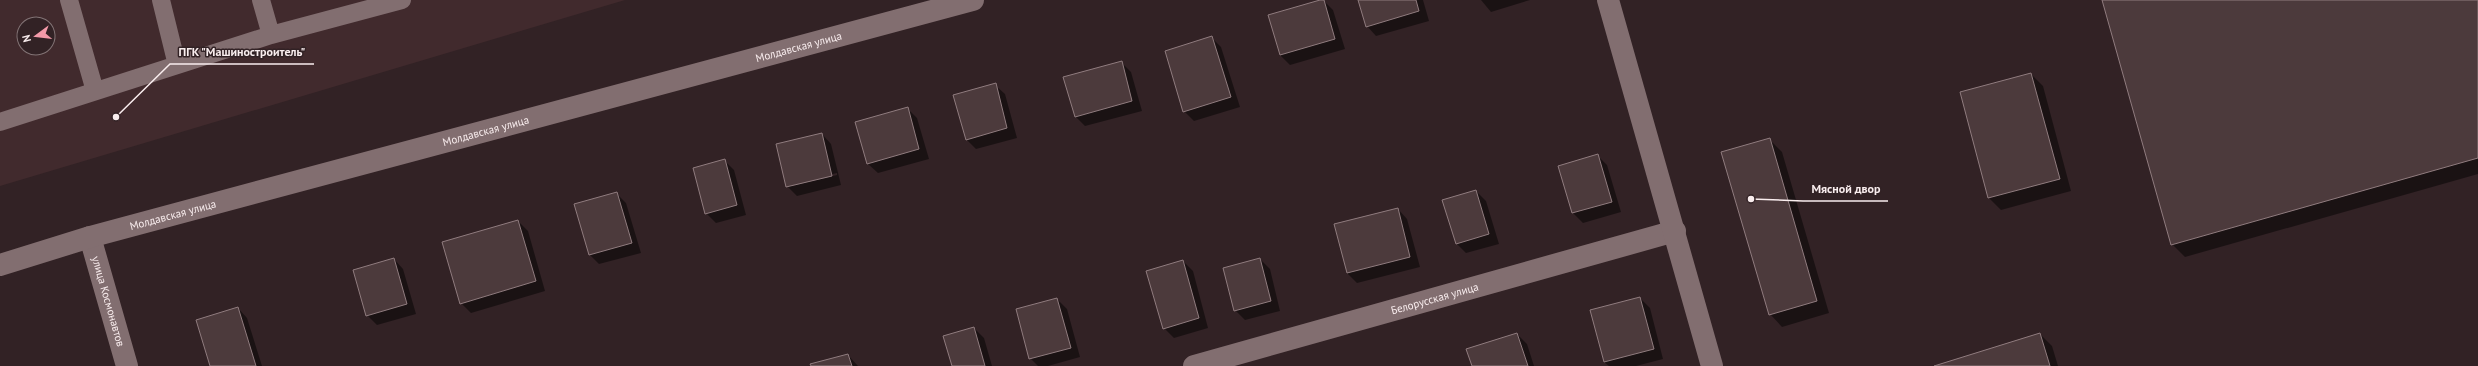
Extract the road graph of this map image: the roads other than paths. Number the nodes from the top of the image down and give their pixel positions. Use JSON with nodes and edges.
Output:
{"nodes":[{"id":1,"x":69,"y":0,"type":"edge"},
{"id":2,"x":161,"y":0,"type":"edge"},
{"id":3,"x":261,"y":0,"type":"edge"},
{"id":4,"x":402,"y":0,"type":"edge"},
{"id":5,"x":973,"y":0,"type":"edge"},
{"id":6,"x":1608,"y":0,"type":"edge"},
{"id":7,"x":271,"y":35,"type":"junction"},
{"id":8,"x":177,"y":65,"type":"junction"},
{"id":9,"x":96,"y":91,"type":"junction"},
{"id":10,"x":0,"y":122,"type":"edge"},
{"id":11,"x":1675,"y":231,"type":"junction"},
{"id":12,"x":90,"y":238,"type":"junction"},
{"id":13,"x":0,"y":265,"type":"edge"},
{"id":14,"x":127,"y":366,"type":"edge"},
{"id":15,"x":1194,"y":366,"type":"edge"},
{"id":16,"x":1712,"y":366,"type":"edge"}],
"edges":[{"from":1,"to":9,"type":"lane"},
{"from":2,"to":8,"type":"lane"},
{"from":3,"to":7,"type":"lane"},
{"from":4,"to":7,"type":"lane"},
{"from":5,"to":12,"type":"street","name":"Молдавская улица"},
{"from":6,"to":11,"type":"street"},
{"from":7,"to":8,"type":"lane"},
{"from":8,"to":9,"type":"lane"},
{"from":9,"to":10,"type":"lane"},
{"from":11,"to":15,"type":"street","name":"Белорусская улица"},
{"from":11,"to":16,"type":"street"},
{"from":12,"to":13,"type":"street","name":"Молдавская улица"},
{"from":12,"to":14,"type":"street","name":"улица Космонавтов"}]}
